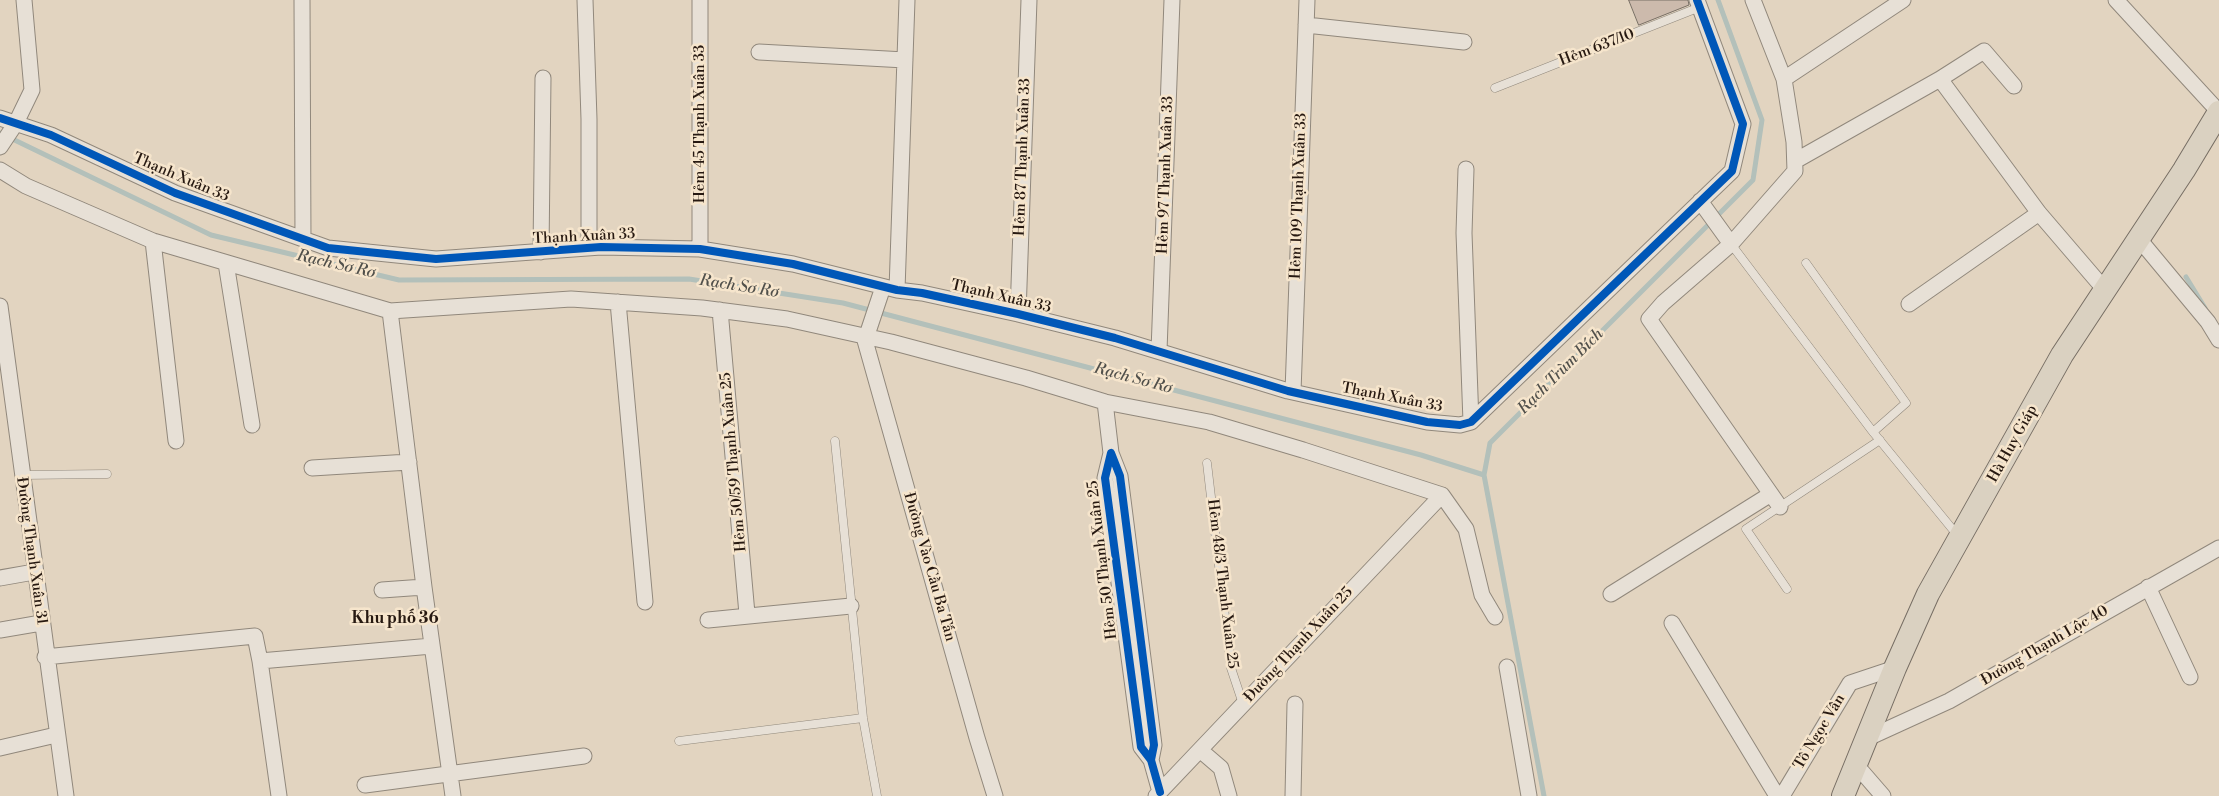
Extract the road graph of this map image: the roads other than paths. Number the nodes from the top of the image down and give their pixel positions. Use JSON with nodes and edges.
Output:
{"nodes":[{"id":1,"x":24,"y":0,"type":"edge"},
{"id":2,"x":302,"y":0,"type":"edge"},
{"id":3,"x":585,"y":0,"type":"edge"},
{"id":4,"x":700,"y":0,"type":"edge"},
{"id":5,"x":907,"y":0,"type":"edge"},
{"id":6,"x":1029,"y":0,"type":"edge"},
{"id":7,"x":1172,"y":0,"type":"edge"},
{"id":8,"x":1307,"y":0,"type":"edge"},
{"id":9,"x":1754,"y":0,"type":"edge"},
{"id":10,"x":1903,"y":0,"type":"edge"},
{"id":11,"x":2116,"y":0,"type":"edge"},
{"id":12,"x":1699,"y":4,"type":"edge"},
{"id":13,"x":1306,"y":25,"type":"junction"},
{"id":14,"x":1464,"y":42,"type":"dead end"},
{"id":15,"x":759,"y":52,"type":"dead end"},
{"id":16,"x":905,"y":60,"type":"junction"},
{"id":17,"x":543,"y":78,"type":"dead end"},
{"id":18,"x":1784,"y":79,"type":"junction"},
{"id":19,"x":1940,"y":79,"type":"junction"},
{"id":20,"x":2014,"y":86,"type":"dead end"},
{"id":21,"x":1494,"y":88,"type":"dead end"},
{"id":22,"x":2219,"y":112,"type":"edge"},
{"id":23,"x":0,"y":118,"type":"edge"},
{"id":24,"x":15,"y":125,"type":"junction"},
{"id":25,"x":0,"y":147,"type":"edge"},
{"id":26,"x":1795,"y":161,"type":"junction"},
{"id":27,"x":1466,"y":169,"type":"dead end"},
{"id":28,"x":0,"y":170,"type":"edge"},
{"id":29,"x":1700,"y":201,"type":"junction"},
{"id":30,"x":2039,"y":213,"type":"junction"},
{"id":31,"x":303,"y":239,"type":"junction"},
{"id":32,"x":2139,"y":239,"type":"junction"},
{"id":33,"x":152,"y":241,"type":"junction"},
{"id":34,"x":1731,"y":244,"type":"junction"},
{"id":35,"x":589,"y":248,"type":"junction"},
{"id":36,"x":700,"y":249,"type":"junction"},
{"id":37,"x":541,"y":252,"type":"junction"},
{"id":38,"x":226,"y":264,"type":"junction"},
{"id":39,"x":1806,"y":264,"type":"dead end"},
{"id":40,"x":890,"y":289,"type":"junction"},
{"id":41,"x":2105,"y":290,"type":"junction"},
{"id":42,"x":618,"y":302,"type":"junction"},
{"id":43,"x":1909,"y":304,"type":"dead end"},
{"id":44,"x":0,"y":306,"type":"edge"},
{"id":45,"x":720,"y":310,"type":"junction"},
{"id":46,"x":390,"y":311,"type":"junction"},
{"id":47,"x":1018,"y":314,"type":"junction"},
{"id":48,"x":2,"y":334,"type":"edge"},
{"id":49,"x":864,"y":337,"type":"junction"},
{"id":50,"x":2219,"y":340,"type":"edge"},
{"id":51,"x":1159,"y":351,"type":"junction"},
{"id":52,"x":1293,"y":392,"type":"junction"},
{"id":53,"x":1105,"y":402,"type":"junction"},
{"id":54,"x":1471,"y":422,"type":"junction"},
{"id":55,"x":7,"y":425,"type":"edge"},
{"id":56,"x":252,"y":425,"type":"dead end"},
{"id":57,"x":1873,"y":432,"type":"junction"},
{"id":58,"x":1880,"y":440,"type":"junction"},
{"id":59,"x":176,"y":442,"type":"dead end"},
{"id":60,"x":835,"y":442,"type":"dead end"},
{"id":61,"x":409,"y":462,"type":"junction"},
{"id":62,"x":1207,"y":463,"type":"dead end"},
{"id":63,"x":312,"y":468,"type":"dead end"},
{"id":64,"x":107,"y":474,"type":"dead end"},
{"id":65,"x":21,"y":475,"type":"junction"},
{"id":66,"x":1771,"y":494,"type":"junction"},
{"id":67,"x":1442,"y":495,"type":"junction"},
{"id":68,"x":1780,"y":507,"type":"junction"},
{"id":69,"x":1960,"y":538,"type":"junction"},
{"id":70,"x":2219,"y":548,"type":"edge"},
{"id":71,"x":34,"y":572,"type":"junction"},
{"id":72,"x":0,"y":578,"type":"edge"},
{"id":73,"x":424,"y":588,"type":"junction"},
{"id":74,"x":2148,"y":588,"type":"junction"},
{"id":75,"x":1787,"y":589,"type":"dead end"},
{"id":76,"x":382,"y":590,"type":"dead end"},
{"id":77,"x":1611,"y":594,"type":"dead end"},
{"id":78,"x":645,"y":602,"type":"dead end"},
{"id":79,"x":851,"y":606,"type":"junction"},
{"id":80,"x":747,"y":614,"type":"junction"},
{"id":81,"x":1494,"y":617,"type":"dead end"},
{"id":82,"x":708,"y":620,"type":"dead end"},
{"id":83,"x":41,"y":623,"type":"junction"},
{"id":84,"x":1672,"y":624,"type":"dead end"},
{"id":85,"x":0,"y":630,"type":"edge"},
{"id":86,"x":432,"y":646,"type":"junction"},
{"id":87,"x":46,"y":656,"type":"junction"},
{"id":88,"x":260,"y":661,"type":"junction"},
{"id":89,"x":1507,"y":667,"type":"dead end"},
{"id":90,"x":1895,"y":668,"type":"junction"},
{"id":91,"x":2190,"y":678,"type":"dead end"},
{"id":92,"x":1243,"y":704,"type":"junction"},
{"id":93,"x":1294,"y":704,"type":"dead end"},
{"id":94,"x":863,"y":718,"type":"junction"},
{"id":95,"x":56,"y":735,"type":"junction"},
{"id":96,"x":1868,"y":738,"type":"junction"},
{"id":97,"x":679,"y":741,"type":"dead end"},
{"id":98,"x":0,"y":748,"type":"edge"},
{"id":99,"x":1200,"y":750,"type":"junction"},
{"id":100,"x":584,"y":756,"type":"dead end"},
{"id":101,"x":1857,"y":766,"type":"junction"},
{"id":102,"x":450,"y":774,"type":"junction"},
{"id":103,"x":365,"y":785,"type":"dead end"},
{"id":104,"x":1158,"y":794,"type":"edge"},
{"id":105,"x":66,"y":796,"type":"edge"},
{"id":106,"x":279,"y":796,"type":"edge"},
{"id":107,"x":453,"y":796,"type":"edge"},
{"id":108,"x":877,"y":796,"type":"edge"},
{"id":109,"x":995,"y":796,"type":"edge"},
{"id":110,"x":1229,"y":796,"type":"edge"},
{"id":111,"x":1293,"y":796,"type":"edge"},
{"id":112,"x":1529,"y":796,"type":"edge"},
{"id":113,"x":1777,"y":796,"type":"edge"},
{"id":114,"x":1782,"y":796,"type":"edge"},
{"id":115,"x":1844,"y":796,"type":"edge"},
{"id":116,"x":1883,"y":796,"type":"edge"}],
"edges":[{"from":1,"to":24,"type":"street"},
{"from":2,"to":31,"type":"street"},
{"from":3,"to":35,"type":"street"},
{"from":4,"to":36,"type":"street","name":"Hẻm 45 Thạnh Xuân 33"},
{"from":5,"to":16,"type":"street"},
{"from":6,"to":47,"type":"street","name":"Hẻm 87 Thạnh Xuân 33"},
{"from":7,"to":51,"type":"street","name":"Hẻm 97 Thạnh Xuân 33"},
{"from":8,"to":13,"type":"street","name":"Hẻm 109 Thạnh Xuân 33"},
{"from":9,"to":18,"type":"street"},
{"from":10,"to":18,"type":"street"},
{"from":11,"to":22,"type":"street"},
{"from":12,"to":21,"type":"lane","name":"Hẻm 637/10"},
{"from":12,"to":29,"type":"street"},
{"from":13,"to":14,"type":"street"},
{"from":13,"to":52,"type":"street","name":"Hẻm 109 Thạnh Xuân 33"},
{"from":15,"to":16,"type":"street"},
{"from":16,"to":40,"type":"street"},
{"from":17,"to":37,"type":"street"},
{"from":18,"to":26,"type":"street"},
{"from":19,"to":20,"type":"street"},
{"from":19,"to":26,"type":"street"},
{"from":19,"to":30,"type":"street"},
{"from":22,"to":32,"type":"main road","name":"Hà Huy Giáp"},
{"from":23,"to":24,"type":"street","name":"Thạnh Xuân 33"},
{"from":24,"to":25,"type":"street"},
{"from":24,"to":31,"type":"street","name":"Thạnh Xuân 33"},
{"from":26,"to":34,"type":"street"},
{"from":27,"to":54,"type":"street"},
{"from":28,"to":33,"type":"street"},
{"from":29,"to":34,"type":"street"},
{"from":29,"to":54,"type":"street"},
{"from":30,"to":41,"type":"street"},
{"from":30,"to":43,"type":"street"},
{"from":31,"to":37,"type":"street","name":"Thạnh Xuân 33"},
{"from":32,"to":41,"type":"main road","name":"Hà Huy Giáp"},
{"from":32,"to":50,"type":"street"},
{"from":33,"to":38,"type":"street"},
{"from":33,"to":59,"type":"street"},
{"from":34,"to":57,"type":"lane"},
{"from":34,"to":66,"type":"street"},
{"from":35,"to":36,"type":"street","name":"Thạnh Xuân 33"},
{"from":35,"to":37,"type":"street","name":"Thạnh Xuân 33"},
{"from":36,"to":40,"type":"street","name":"Thạnh Xuân 33"},
{"from":38,"to":46,"type":"street"},
{"from":38,"to":56,"type":"street"},
{"from":39,"to":57,"type":"lane"},
{"from":40,"to":47,"type":"street","name":"Thạnh Xuân 33"},
{"from":40,"to":49,"type":"street"},
{"from":41,"to":69,"type":"main road","name":"Hà Huy Giáp"},
{"from":42,"to":45,"type":"street"},
{"from":42,"to":46,"type":"street"},
{"from":42,"to":78,"type":"street"},
{"from":44,"to":48,"type":"street","name":"Đường Thạnh Xuân 31"},
{"from":45,"to":49,"type":"street"},
{"from":45,"to":80,"type":"street","name":"Hẻm 50/59 Thạnh Xuân 25"},
{"from":46,"to":61,"type":"street"},
{"from":47,"to":51,"type":"street","name":"Thạnh Xuân 33"},
{"from":48,"to":55,"type":"street","name":"Đường Thạnh Xuân 31"},
{"from":49,"to":53,"type":"street"},
{"from":49,"to":109,"type":"street","name":"Đường Vào Cầu Ba Tấn"},
{"from":51,"to":52,"type":"street","name":"Thạnh Xuân 33"},
{"from":52,"to":54,"type":"street","name":"Thạnh Xuân 33"},
{"from":53,"to":67,"type":"street"},
{"from":53,"to":104,"type":"street","name":"Hẻm 50 Thạnh Xuân 25"},
{"from":55,"to":65,"type":"street","name":"Đường Thạnh Xuân 31"},
{"from":57,"to":58,"type":"lane"},
{"from":58,"to":68,"type":"lane"},
{"from":58,"to":69,"type":"lane"},
{"from":60,"to":79,"type":"lane"},
{"from":61,"to":63,"type":"street"},
{"from":61,"to":73,"type":"street"},
{"from":62,"to":92,"type":"lane","name":"Hẻm 48/3 Thạnh Xuân 25"},
{"from":64,"to":65,"type":"lane"},
{"from":65,"to":71,"type":"street","name":"Đường Thạnh Xuân 31"},
{"from":66,"to":68,"type":"street"},
{"from":66,"to":77,"type":"street"},
{"from":67,"to":81,"type":"street"},
{"from":67,"to":92,"type":"street","name":"Đường Thạnh Xuân 25"},
{"from":68,"to":75,"type":"lane"},
{"from":69,"to":90,"type":"main road","name":"Hà Huy Giáp"},
{"from":70,"to":74,"type":"street","name":"Đường Thạnh Lộc 40"},
{"from":71,"to":72,"type":"street"},
{"from":71,"to":83,"type":"street","name":"Đường Thạnh Xuân 31"},
{"from":73,"to":76,"type":"street"},
{"from":73,"to":86,"type":"street"},
{"from":74,"to":91,"type":"street"},
{"from":74,"to":96,"type":"street","name":"Đường Thạnh Lộc 40"},
{"from":79,"to":80,"type":"street"},
{"from":79,"to":94,"type":"lane"},
{"from":80,"to":82,"type":"street"},
{"from":83,"to":85,"type":"street"},
{"from":83,"to":87,"type":"street","name":"Đường Thạnh Xuân 31"},
{"from":84,"to":113,"type":"street"},
{"from":86,"to":88,"type":"street"},
{"from":86,"to":102,"type":"street"},
{"from":87,"to":88,"type":"street"},
{"from":87,"to":95,"type":"street","name":"Đường Thạnh Xuân 31"},
{"from":88,"to":106,"type":"street"},
{"from":89,"to":112,"type":"street"},
{"from":90,"to":96,"type":"main road","name":"Hà Huy Giáp"},
{"from":90,"to":114,"type":"street","name":"Tô Ngọc Vân"},
{"from":92,"to":99,"type":"street","name":"Đường Thạnh Xuân 25"},
{"from":93,"to":111,"type":"street"},
{"from":94,"to":97,"type":"lane"},
{"from":94,"to":108,"type":"lane"},
{"from":95,"to":98,"type":"street"},
{"from":95,"to":105,"type":"street","name":"Đường Thạnh Xuân 31"},
{"from":96,"to":101,"type":"main road","name":"Hà Huy Giáp"},
{"from":99,"to":104,"type":"street","name":"Đường Thạnh Xuân 25"},
{"from":99,"to":110,"type":"street"},
{"from":100,"to":102,"type":"street"},
{"from":101,"to":115,"type":"main road","name":"Hà Huy Giáp"},
{"from":101,"to":116,"type":"street"},
{"from":102,"to":103,"type":"street"},
{"from":102,"to":107,"type":"street"}]}
